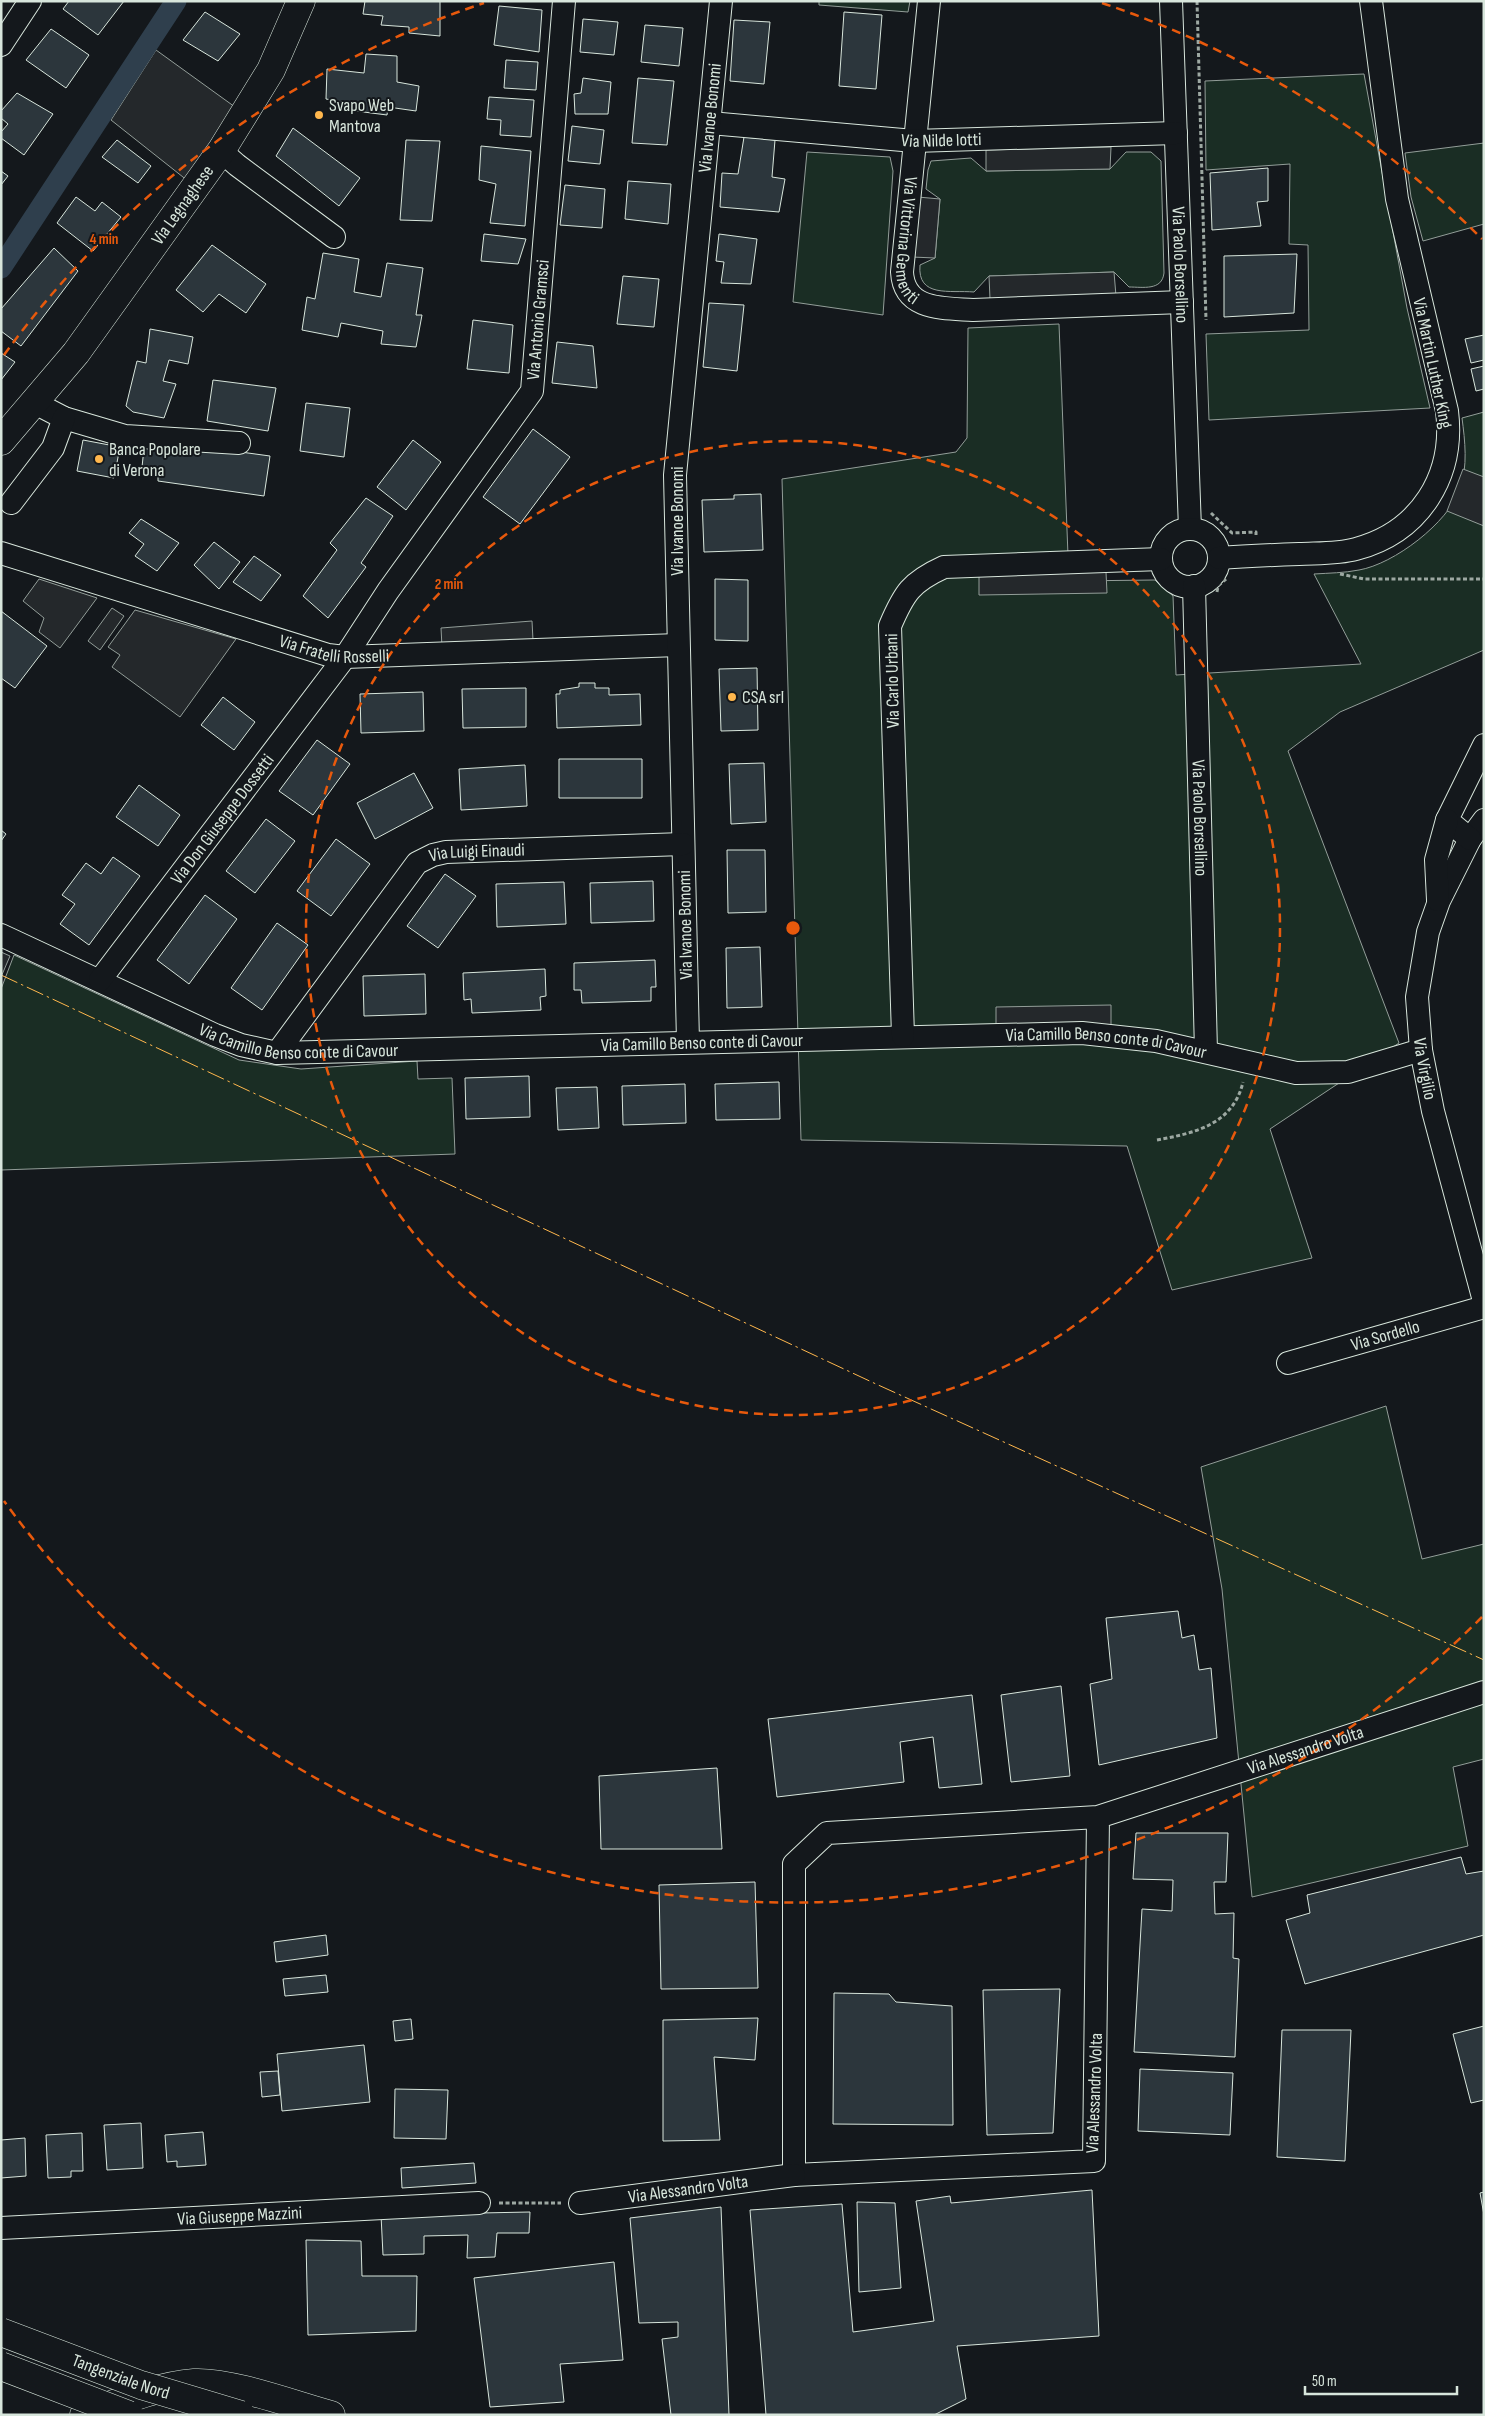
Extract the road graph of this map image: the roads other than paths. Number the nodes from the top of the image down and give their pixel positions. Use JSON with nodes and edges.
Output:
{"nodes":[{"id":1,"x":30,"y":1,"type":"edge"},
{"id":2,"x":300,"y":1,"type":"edge"},
{"id":3,"x":564,"y":1,"type":"edge"},
{"id":4,"x":721,"y":1,"type":"edge"},
{"id":5,"x":928,"y":1,"type":"edge"},
{"id":6,"x":1172,"y":1,"type":"edge"},
{"id":7,"x":1371,"y":1,"type":"edge"},
{"id":8,"x":1,"y":45,"type":"edge"},
{"id":9,"x":710,"y":123,"type":"junction"},
{"id":10,"x":1176,"y":133,"type":"junction"},
{"id":11,"x":914,"y":141,"type":"junction"},
{"id":12,"x":221,"y":151,"type":"junction"},
{"id":13,"x":334,"y":237,"type":"dead end"},
{"id":14,"x":1182,"y":302,"type":"junction"},
{"id":15,"x":35,"y":403,"type":"junction"},
{"id":16,"x":64,"y":418,"type":"junction"},
{"id":17,"x":1,"y":441,"type":"edge"},
{"id":18,"x":239,"y":443,"type":"dead end"},
{"id":19,"x":11,"y":503,"type":"dead end"},
{"id":20,"x":1190,"y":529,"type":"junction"},
{"id":21,"x":2,"y":553,"type":"edge"},
{"id":22,"x":1220,"y":558,"type":"junction"},
{"id":23,"x":1161,"y":559,"type":"junction"},
{"id":24,"x":1194,"y":586,"type":"junction"},
{"id":25,"x":372,"y":616,"type":"junction"},
{"id":26,"x":678,"y":645,"type":"junction"},
{"id":27,"x":345,"y":657,"type":"junction"},
{"id":28,"x":386,"y":657,"type":"junction"},
{"id":29,"x":1484,"y":745,"type":"edge"},
{"id":30,"x":1447,"y":820,"type":"junction"},
{"id":31,"x":1484,"y":820,"type":"edge"},
{"id":32,"x":1470,"y":839,"type":"junction"},
{"id":33,"x":683,"y":844,"type":"junction"},
{"id":34,"x":1438,"y":901,"type":"junction"},
{"id":35,"x":1,"y":935,"type":"edge"},
{"id":36,"x":100,"y":980,"type":"junction"},
{"id":37,"x":903,"y":1036,"type":"junction"},
{"id":38,"x":688,"y":1042,"type":"junction"},
{"id":39,"x":1421,"y":1050,"type":"junction"},
{"id":40,"x":1206,"y":1051,"type":"junction"},
{"id":41,"x":277,"y":1053,"type":"junction"},
{"id":42,"x":1479,"y":1268,"type":"edge"},
{"id":43,"x":1484,"y":1301,"type":"edge"},
{"id":44,"x":1484,"y":1307,"type":"edge"},
{"id":45,"x":1288,"y":1363,"type":"dead end"},
{"id":46,"x":1484,"y":1692,"type":"edge"},
{"id":47,"x":1098,"y":1817,"type":"junction"},
{"id":48,"x":794,"y":2175,"type":"junction"},
{"id":49,"x":479,"y":2203,"type":"road end"},
{"id":50,"x":580,"y":2203,"type":"road end"},
{"id":51,"x":1,"y":2228,"type":"edge"},
{"id":52,"x":1,"y":2332,"type":"edge"},
{"id":53,"x":1,"y":2366,"type":"edge"},
{"id":54,"x":84,"y":2415,"type":"edge"},
{"id":55,"x":129,"y":2415,"type":"edge"},
{"id":56,"x":241,"y":2415,"type":"edge"},
{"id":57,"x":331,"y":2415,"type":"edge"}],
"edges":[{"from":1,"to":8,"type":"street"},
{"from":2,"to":12,"type":"main road","name":"Via Legnaghese"},
{"from":3,"to":25,"type":"street","name":"Via Antonio Gramsci"},
{"from":4,"to":9,"type":"street","name":"Via Ivanoe Bonomi"},
{"from":5,"to":11,"type":"street","name":"Via Vittorina Gementi"},
{"from":6,"to":10,"type":"street","name":"Via Paolo Borsellino"},
{"from":7,"to":22,"type":"street","name":"Via Martin Luther King"},
{"from":9,"to":11,"type":"street","name":"Via Nilde Iotti"},
{"from":9,"to":26,"type":"street","name":"Via Ivanoe Bonomi"},
{"from":10,"to":11,"type":"street","name":"Via Nilde Iotti"},
{"from":10,"to":14,"type":"street","name":"Via Paolo Borsellino"},
{"from":11,"to":14,"type":"street","name":"Via Vittorina Gementi"},
{"from":12,"to":13,"type":"street"},
{"from":12,"to":15,"type":"main road","name":"Via Legnaghese"},
{"from":14,"to":20,"type":"street","name":"Via Paolo Borsellino"},
{"from":15,"to":16,"type":"street"},
{"from":15,"to":17,"type":"main road","name":"Via Legnaghese"},
{"from":16,"to":18,"type":"street"},
{"from":16,"to":19,"type":"street"},
{"from":20,"to":22,"type":"street"},
{"from":20,"to":23,"type":"street"},
{"from":21,"to":27,"type":"street","name":"Via Fratelli Rosselli"},
{"from":22,"to":24,"type":"street"},
{"from":23,"to":24,"type":"street"},
{"from":23,"to":37,"type":"street","name":"Via Carlo Urbani"},
{"from":24,"to":40,"type":"street","name":"Via Paolo Borsellino"},
{"from":25,"to":27,"type":"street","name":"Via Antonio Gramsci"},
{"from":25,"to":28,"type":"street"},
{"from":26,"to":28,"type":"street","name":"Via Fratelli Rosselli"},
{"from":26,"to":33,"type":"street","name":"Via Ivanoe Bonomi"},
{"from":27,"to":28,"type":"street","name":"Via Fratelli Rosselli"},
{"from":27,"to":36,"type":"street","name":"Via Don Giuseppe Dossetti"},
{"from":29,"to":30,"type":"street"},
{"from":30,"to":32,"type":"street"},
{"from":30,"to":34,"type":"street"},
{"from":31,"to":32,"type":"street","name":"Via Virgilio"},
{"from":32,"to":34,"type":"street","name":"Via Virgilio"},
{"from":33,"to":38,"type":"street","name":"Via Ivanoe Bonomi"},
{"from":33,"to":41,"type":"street","name":"Via Luigi Einaudi"},
{"from":34,"to":39,"type":"street","name":"Via Virgilio"},
{"from":35,"to":36,"type":"street","name":"Via Camillo Benso conte di Cavour"},
{"from":36,"to":41,"type":"street","name":"Via Camillo Benso conte di Cavour"},
{"from":37,"to":38,"type":"street","name":"Via Camillo Benso conte di Cavour"},
{"from":37,"to":40,"type":"street","name":"Via Camillo Benso conte di Cavour"},
{"from":38,"to":41,"type":"street","name":"Via Camillo Benso conte di Cavour"},
{"from":39,"to":40,"type":"street","name":"Via Camillo Benso conte di Cavour"},
{"from":39,"to":42,"type":"street","name":"Via Virgilio"},
{"from":42,"to":43,"type":"street","name":"Via Virgilio"},
{"from":44,"to":45,"type":"street","name":"Via Sordello"},
{"from":46,"to":47,"type":"street","name":"Via Alessandro Volta"},
{"from":47,"to":48,"type":"street","name":"Via Alessandro Volta"},
{"from":47,"to":48,"type":"street","name":"Via Alessandro Volta"},
{"from":48,"to":50,"type":"street","name":"Via Alessandro Volta"},
{"from":49,"to":51,"type":"street","name":"Via Giuseppe Mazzini"},
{"from":52,"to":56,"type":"main road","name":"Tangenziale Nord","bridge":true},
{"from":53,"to":55,"type":"main road","name":"Tangenziale Nord","bridge":true},
{"from":54,"to":57,"type":"main road"}]}
